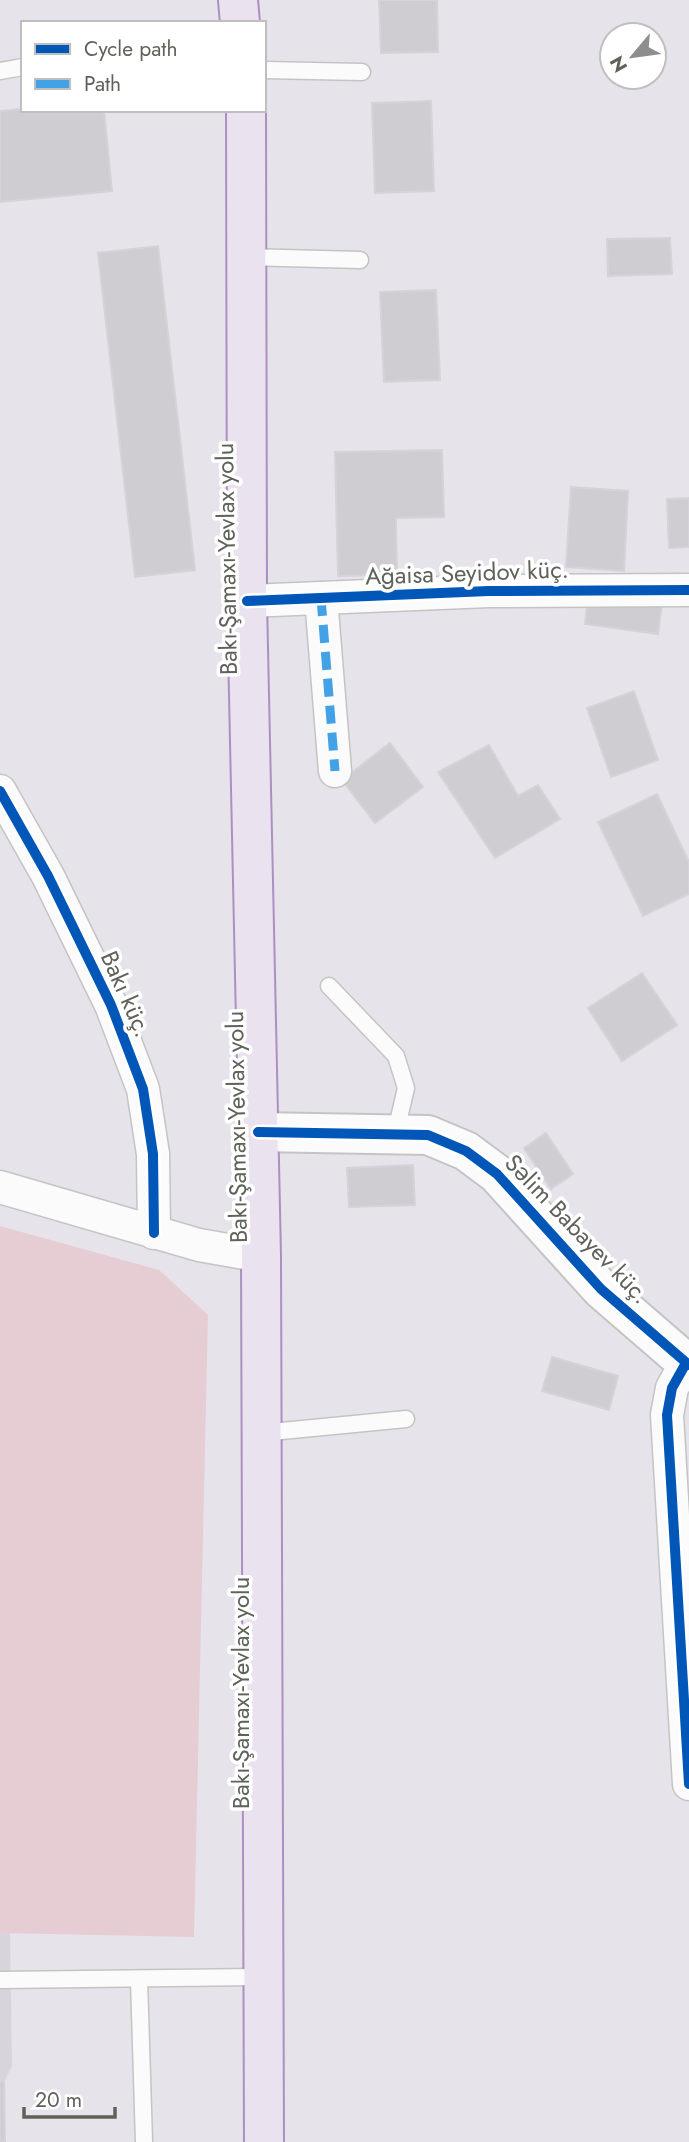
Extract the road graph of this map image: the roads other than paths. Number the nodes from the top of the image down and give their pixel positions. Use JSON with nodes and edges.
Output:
{"nodes":[{"id":1,"x":238,"y":0,"type":"edge"},
{"id":2,"x":240,"y":21,"type":"edge"},
{"id":3,"x":21,"y":67,"type":"edge"},
{"id":4,"x":266,"y":70,"type":"edge"},
{"id":5,"x":0,"y":71,"type":"edge"},
{"id":6,"x":362,"y":72,"type":"dead end"},
{"id":7,"x":246,"y":112,"type":"edge"},
{"id":8,"x":246,"y":257,"type":"junction"},
{"id":9,"x":360,"y":260,"type":"dead end"},
{"id":10,"x":689,"y":590,"type":"edge"},
{"id":11,"x":321,"y":598,"type":"junction"},
{"id":12,"x":247,"y":601,"type":"junction"},
{"id":13,"x":335,"y":771,"type":"dead end"},
{"id":14,"x":0,"y":791,"type":"edge"},
{"id":15,"x":329,"y":986,"type":"dead end"},
{"id":16,"x":258,"y":1132,"type":"junction"},
{"id":17,"x":395,"y":1135,"type":"junction"},
{"id":18,"x":0,"y":1187,"type":"edge"},
{"id":19,"x":154,"y":1233,"type":"junction"},
{"id":20,"x":261,"y":1256,"type":"junction"},
{"id":21,"x":688,"y":1364,"type":"edge"},
{"id":22,"x":406,"y":1419,"type":"dead end"},
{"id":23,"x":261,"y":1433,"type":"junction"},
{"id":24,"x":689,"y":1784,"type":"edge"},
{"id":25,"x":264,"y":1978,"type":"junction"},
{"id":26,"x":139,"y":1979,"type":"junction"},
{"id":27,"x":0,"y":1980,"type":"edge"},
{"id":28,"x":144,"y":2142,"type":"edge"},
{"id":29,"x":264,"y":2142,"type":"edge"}],
"edges":[{"from":1,"to":2,"type":"highway"},
{"from":3,"to":5,"type":"lane"},
{"from":4,"to":6,"type":"lane"},
{"from":7,"to":8,"type":"highway","name":"Bakı-Şamaxı-Yevlax yolu"},
{"from":8,"to":9,"type":"lane"},
{"from":8,"to":12,"type":"highway","name":"Bakı-Şamaxı-Yevlax yolu"},
{"from":10,"to":11,"type":"street","name":"Ağaisa Seyidov küç."},
{"from":11,"to":12,"type":"street","name":"Ağaisa Seyidov küç."},
{"from":11,"to":13,"type":"street"},
{"from":12,"to":16,"type":"highway","name":"Bakı-Şamaxı-Yevlax yolu"},
{"from":14,"to":19,"type":"street","name":"Bakı küç."},
{"from":15,"to":17,"type":"lane"},
{"from":16,"to":17,"type":"street","name":"Səlim Babayev küç."},
{"from":16,"to":20,"type":"highway","name":"Bakı-Şamaxı-Yevlax yolu"},
{"from":17,"to":21,"type":"street","name":"Səlim Babayev küç."},
{"from":18,"to":19,"type":"street"},
{"from":19,"to":20,"type":"street"},
{"from":20,"to":23,"type":"highway","name":"Bakı-Şamaxı-Yevlax yolu"},
{"from":21,"to":24,"type":"street"},
{"from":22,"to":23,"type":"lane"},
{"from":23,"to":25,"type":"highway","name":"Bakı-Şamaxı-Yevlax yolu"},
{"from":25,"to":26,"type":"lane"},
{"from":25,"to":29,"type":"highway","name":"Bakı-Şamaxı-Yevlax yolu"},
{"from":26,"to":27,"type":"lane"},
{"from":26,"to":28,"type":"lane"}]}
